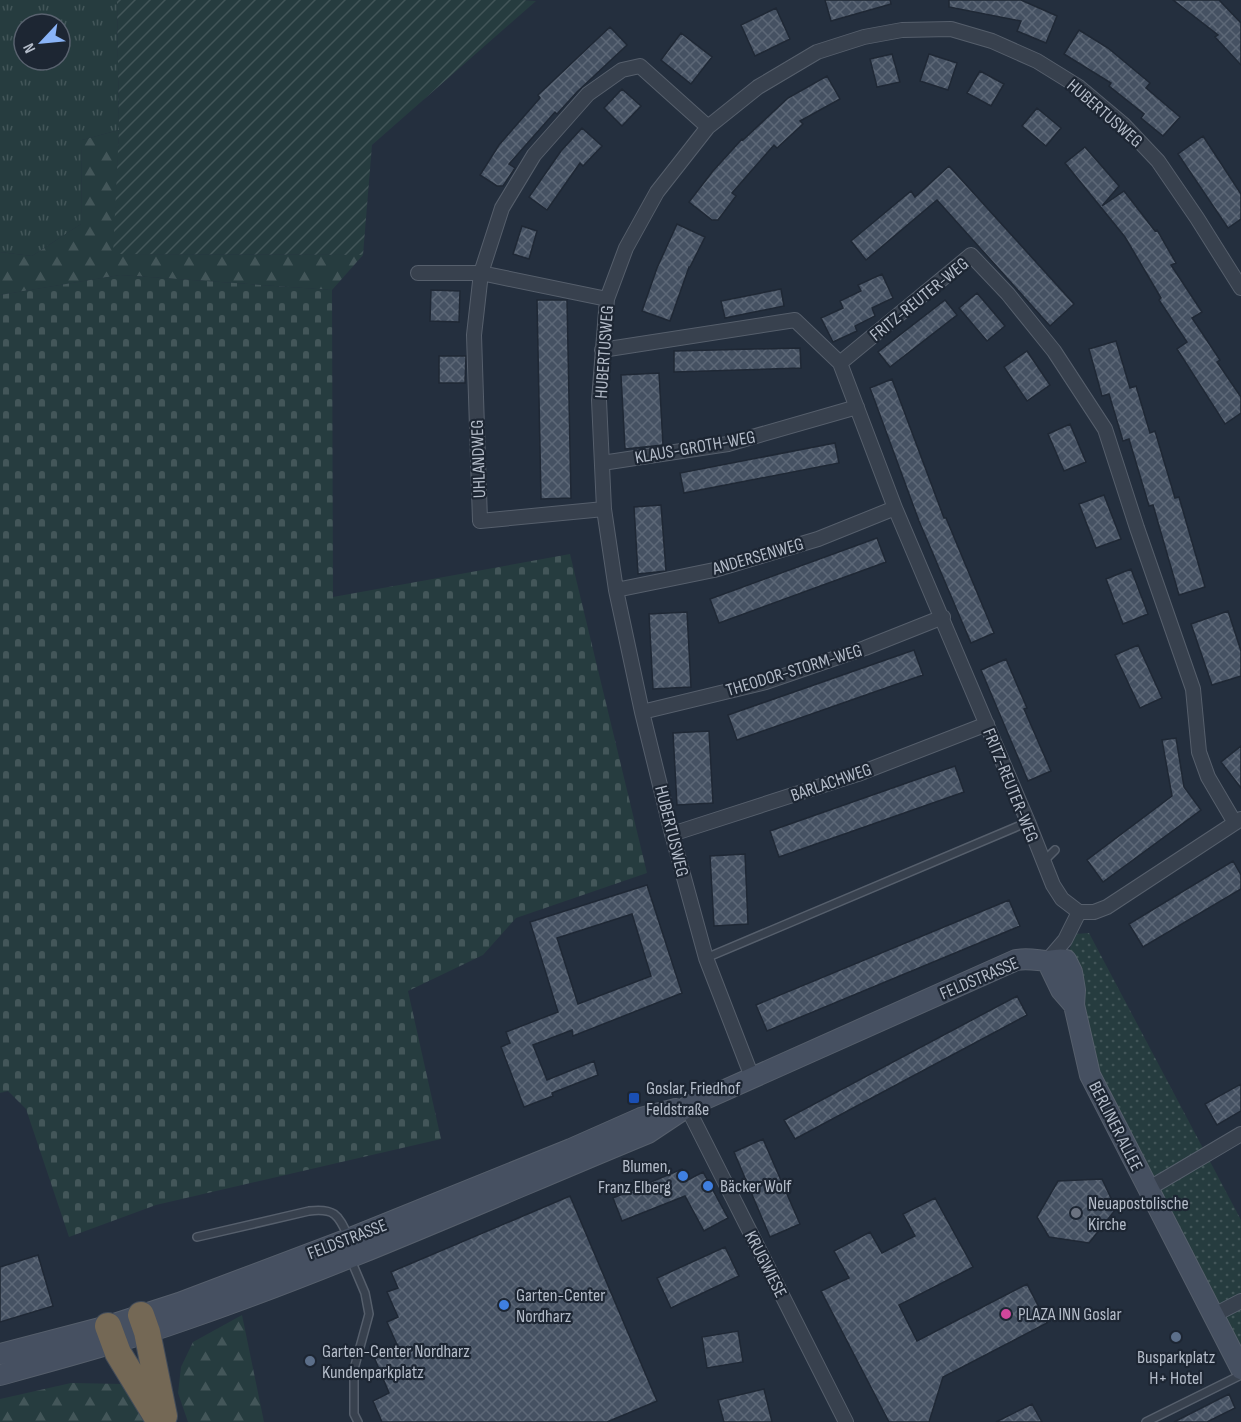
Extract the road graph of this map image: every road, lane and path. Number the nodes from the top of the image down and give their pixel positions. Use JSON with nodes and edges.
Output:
{"nodes":[{"id":1,"x":708,"y":127,"type":"junction"},
{"id":2,"x":418,"y":273,"type":"dead end"},
{"id":3,"x":481,"y":273,"type":"junction"},
{"id":4,"x":1241,"y":288,"type":"edge"},
{"id":5,"x":607,"y":299,"type":"junction"},
{"id":6,"x":602,"y":350,"type":"junction"},
{"id":7,"x":840,"y":363,"type":"junction"},
{"id":8,"x":857,"y":407,"type":"junction"},
{"id":9,"x":602,"y":463,"type":"junction"},
{"id":10,"x":895,"y":508,"type":"junction"},
{"id":11,"x":604,"y":509,"type":"junction"},
{"id":12,"x":616,"y":590,"type":"junction"},
{"id":13,"x":943,"y":617,"type":"junction"},
{"id":14,"x":642,"y":712,"type":"junction"},
{"id":15,"x":987,"y":724,"type":"junction"},
{"id":16,"x":1238,"y":821,"type":"edge"},
{"id":17,"x":1028,"y":822,"type":"junction"},
{"id":18,"x":672,"y":834,"type":"junction"},
{"id":19,"x":1055,"y":850,"type":"dead end"},
{"id":20,"x":1043,"y":862,"type":"junction"},
{"id":21,"x":1079,"y":912,"type":"junction"},
{"id":22,"x":706,"y":958,"type":"junction"},
{"id":23,"x":1047,"y":961,"type":"junction"},
{"id":24,"x":752,"y":1077,"type":"junction"},
{"id":25,"x":687,"y":1107,"type":"junction"},
{"id":26,"x":1241,"y":1134,"type":"edge"},
{"id":27,"x":1148,"y":1188,"type":"junction"},
{"id":28,"x":197,"y":1237,"type":"dead end"},
{"id":29,"x":350,"y":1248,"type":"junction"},
{"id":30,"x":1241,"y":1301,"type":"edge"},
{"id":31,"x":1214,"y":1315,"type":"junction"},
{"id":32,"x":144,"y":1324,"type":"junction"},
{"id":33,"x":110,"y":1334,"type":"junction"},
{"id":34,"x":0,"y":1354,"type":"edge"},
{"id":35,"x":1241,"y":1369,"type":"edge"},
{"id":36,"x":0,"y":1375,"type":"edge"},
{"id":37,"x":1241,"y":1375,"type":"edge"},
{"id":38,"x":160,"y":1422,"type":"edge"},
{"id":39,"x":165,"y":1422,"type":"edge"},
{"id":40,"x":358,"y":1422,"type":"edge"},
{"id":41,"x":846,"y":1422,"type":"edge"},
{"id":42,"x":1146,"y":1422,"type":"edge"}],
"edges":[{"from":1,"to":3,"type":"street","name":"UHLANDWEG"},
{"from":1,"to":4,"type":"street","name":"HUBERTUSWEG"},
{"from":1,"to":5,"type":"street","name":"HUBERTUSWEG"},
{"from":2,"to":3,"type":"street"},
{"from":3,"to":5,"type":"street"},
{"from":3,"to":11,"type":"street","name":"UHLANDWEG"},
{"from":5,"to":6,"type":"street","name":"HUBERTUSWEG"},
{"from":6,"to":7,"type":"street"},
{"from":6,"to":9,"type":"street","name":"HUBERTUSWEG"},
{"from":7,"to":8,"type":"street","name":"FRITZ-REUTER-WEG"},
{"from":7,"to":16,"type":"street","name":"FRITZ-REUTER-WEG"},
{"from":8,"to":9,"type":"street","name":"KLAUS-GROTH-WEG"},
{"from":8,"to":10,"type":"street","name":"FRITZ-REUTER-WEG"},
{"from":9,"to":11,"type":"street","name":"HUBERTUSWEG"},
{"from":10,"to":12,"type":"street","name":"ANDERSENWEG"},
{"from":10,"to":13,"type":"street","name":"FRITZ-REUTER-WEG"},
{"from":11,"to":12,"type":"street","name":"HUBERTUSWEG"},
{"from":12,"to":14,"type":"street","name":"HUBERTUSWEG"},
{"from":13,"to":14,"type":"street","name":"THEODOR-STORM-WEG"},
{"from":13,"to":15,"type":"street","name":"FRITZ-REUTER-WEG"},
{"from":14,"to":18,"type":"street","name":"HUBERTUSWEG"},
{"from":15,"to":17,"type":"street","name":"FRITZ-REUTER-WEG"},
{"from":15,"to":18,"type":"street","name":"BARLACHWEG"},
{"from":16,"to":21,"type":"street"},
{"from":17,"to":20,"type":"street","name":"FRITZ-REUTER-WEG"},
{"from":17,"to":22,"type":"lane"},
{"from":18,"to":22,"type":"street","name":"HUBERTUSWEG"},
{"from":19,"to":20,"type":"lane"},
{"from":20,"to":21,"type":"street","name":"FRITZ-REUTER-WEG"},
{"from":21,"to":23,"type":"street"},
{"from":22,"to":24,"type":"street","name":"HUBERTUSWEG"},
{"from":23,"to":24,"type":"street","name":"FELDSTRASSE"},
{"from":23,"to":27,"type":"street","name":"BERLINER ALLEE"},
{"from":24,"to":25,"type":"street","name":"FELDSTRASSE"},
{"from":25,"to":29,"type":"street","name":"FELDSTRASSE"},
{"from":25,"to":41,"type":"street","name":"KRUGWIESE"},
{"from":26,"to":27,"type":"street"},
{"from":27,"to":31,"type":"street","name":"BERLINER ALLEE"},
{"from":28,"to":29,"type":"lane"},
{"from":29,"to":32,"type":"street","name":"FELDSTRASSE"},
{"from":29,"to":40,"type":"lane"},
{"from":30,"to":31,"type":"street"},
{"from":31,"to":35,"type":"street","name":"BERLINER ALLEE"},
{"from":32,"to":33,"type":"street","name":"FELDSTRASSE"},
{"from":32,"to":39,"type":"highway"},
{"from":33,"to":34,"type":"street","name":"FELDSTRASSE"},
{"from":33,"to":36,"type":"street","name":"FELDSTRASSE"},
{"from":33,"to":38,"type":"highway"},
{"from":37,"to":42,"type":"lane"}]}
